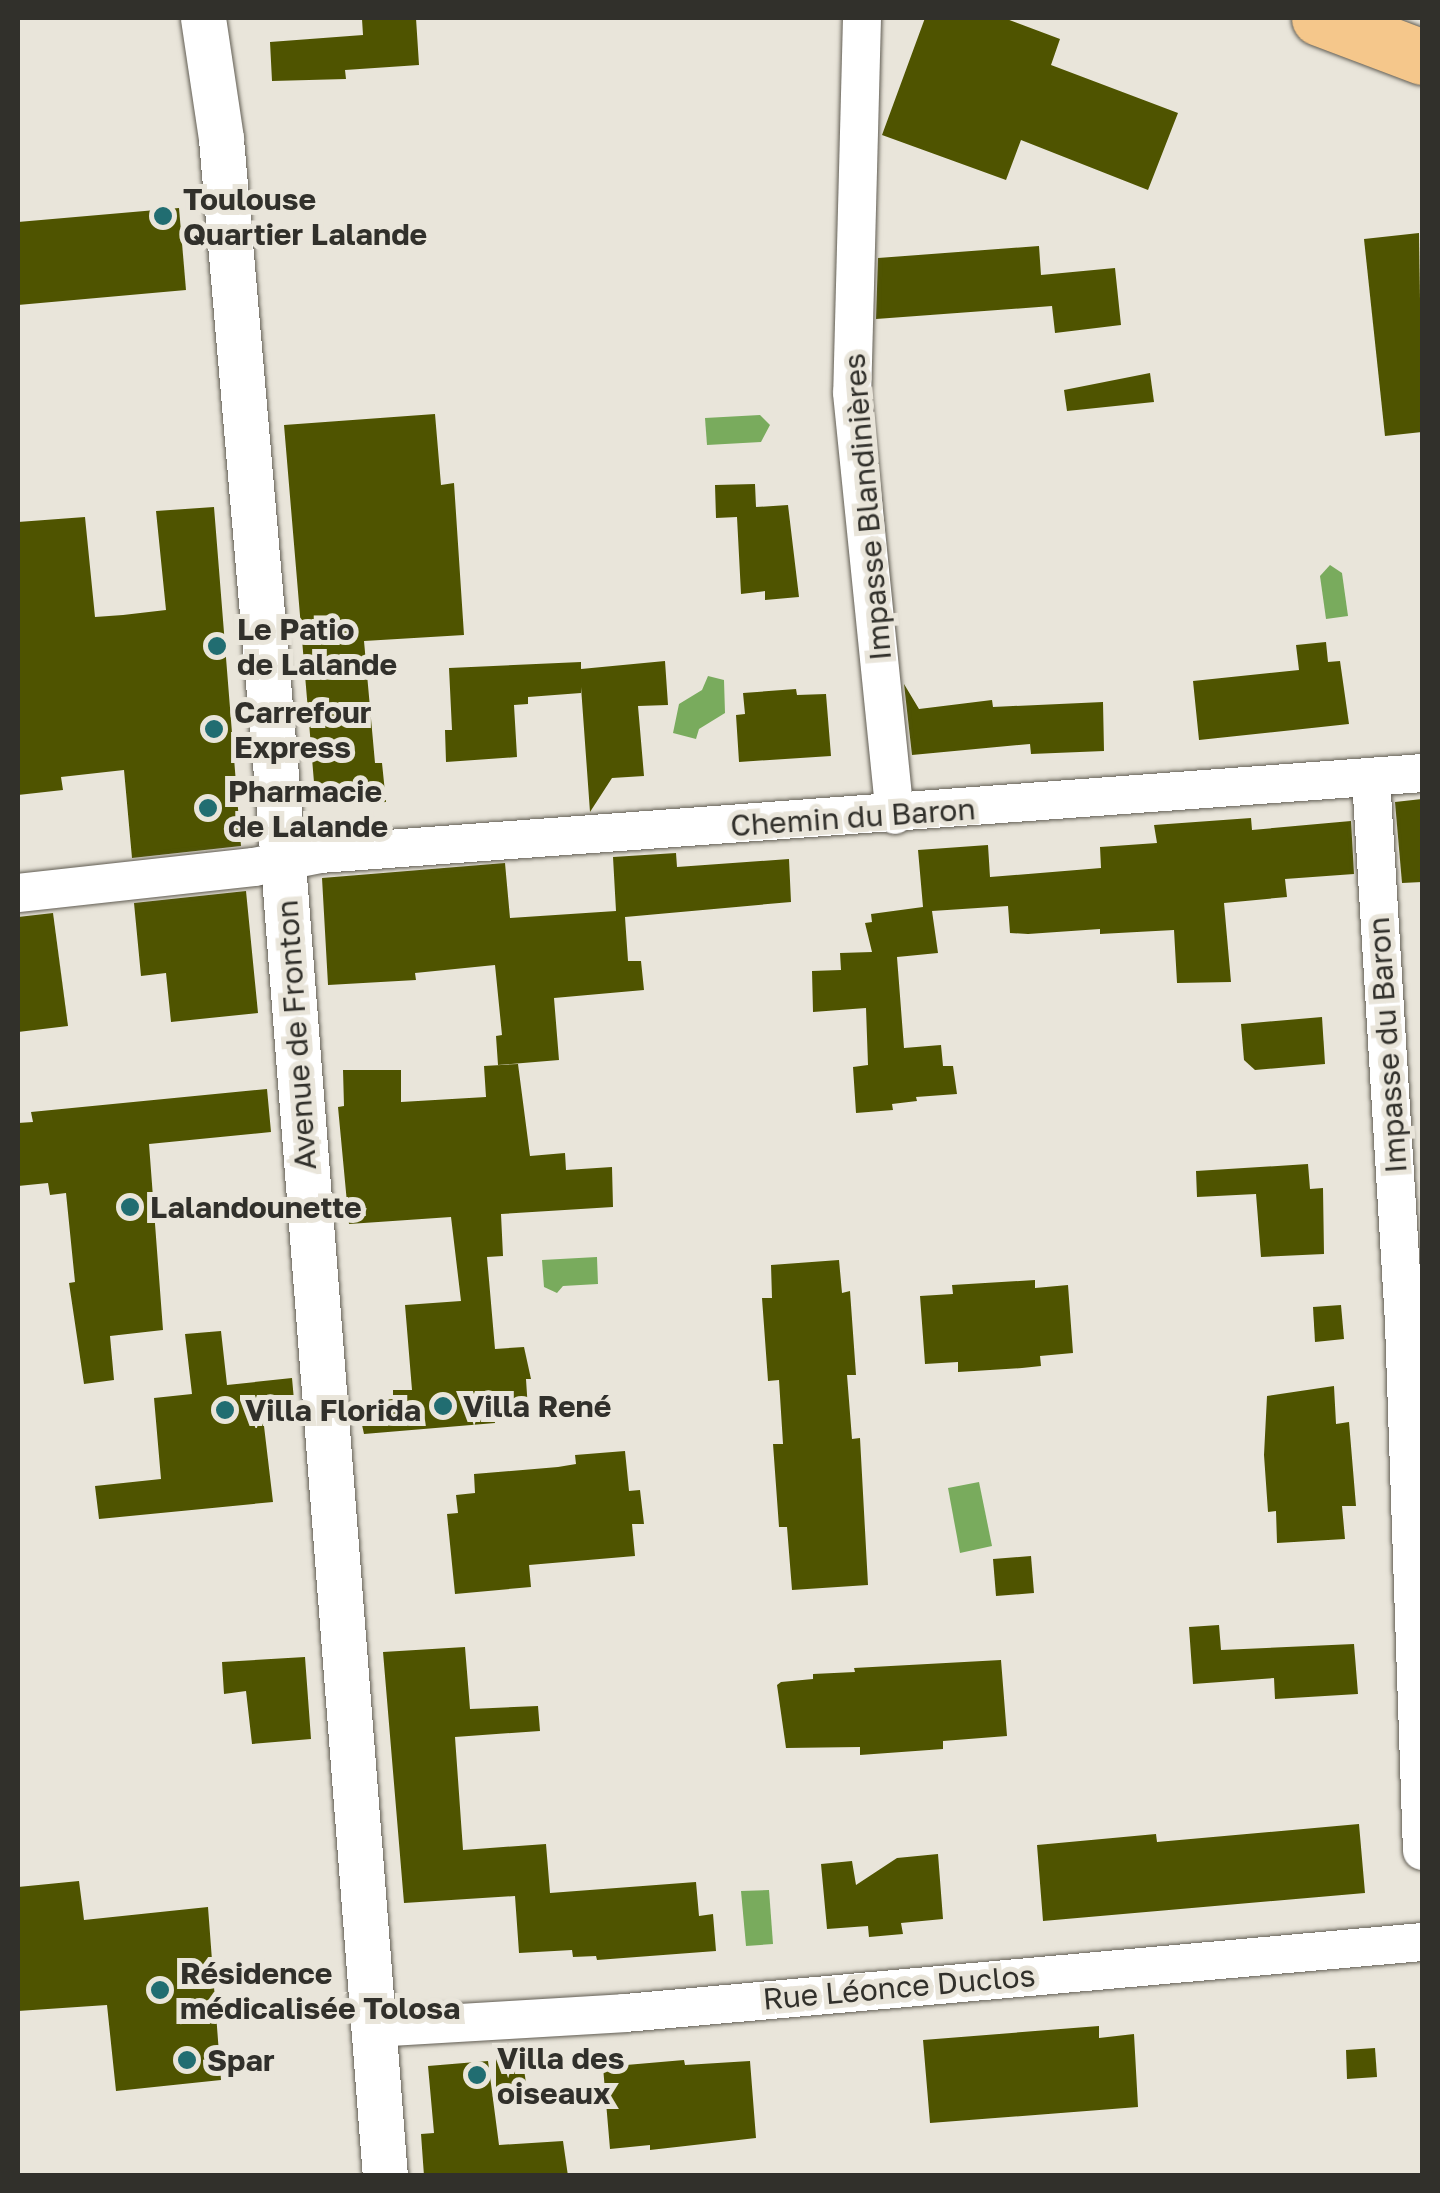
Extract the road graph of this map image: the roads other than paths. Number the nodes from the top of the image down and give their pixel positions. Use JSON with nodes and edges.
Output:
{"nodes":[{"id":1,"x":203,"y":18,"type":"edge"},
{"id":2,"x":216,"y":18,"type":"edge"},
{"id":3,"x":862,"y":18,"type":"edge"},
{"id":4,"x":1318,"y":18,"type":"edge"},
{"id":5,"x":1422,"y":57,"type":"edge"},
{"id":6,"x":214,"y":74,"type":"junction"},
{"id":7,"x":1422,"y":773,"type":"edge"},
{"id":8,"x":1371,"y":778,"type":"junction"},
{"id":9,"x":895,"y":815,"type":"junction"},
{"id":10,"x":283,"y":861,"type":"junction"},
{"id":11,"x":18,"y":892,"type":"edge"},
{"id":12,"x":1414,"y":1322,"type":"edge"},
{"id":13,"x":1422,"y":1851,"type":"edge"},
{"id":14,"x":1422,"y":1942,"type":"edge"},
{"id":15,"x":375,"y":2028,"type":"junction"},
{"id":16,"x":385,"y":2176,"type":"edge"}],
"edges":[{"from":1,"to":6,"type":"street","name":"Avenue de Fronton"},
{"from":2,"to":6,"type":"street","name":"Avenue de Fronton"},
{"from":3,"to":9,"type":"street","name":"Impasse Blandinières"},
{"from":4,"to":5,"type":"main road"},
{"from":6,"to":10,"type":"street","name":"Avenue de Fronton"},
{"from":7,"to":8,"type":"street","name":"Chemin du Baron"},
{"from":8,"to":9,"type":"street","name":"Chemin du Baron"},
{"from":8,"to":12,"type":"street","name":"Impasse du Baron"},
{"from":9,"to":10,"type":"street","name":"Chemin du Baron"},
{"from":10,"to":11,"type":"street","name":"Chemin du Baron"},
{"from":10,"to":15,"type":"street","name":"Avenue de Fronton"},
{"from":12,"to":13,"type":"street","name":"Impasse du Baron"},
{"from":14,"to":15,"type":"street","name":"Rue Léonce Duclos"},
{"from":15,"to":16,"type":"street","name":"Avenue de Fronton"}]}
